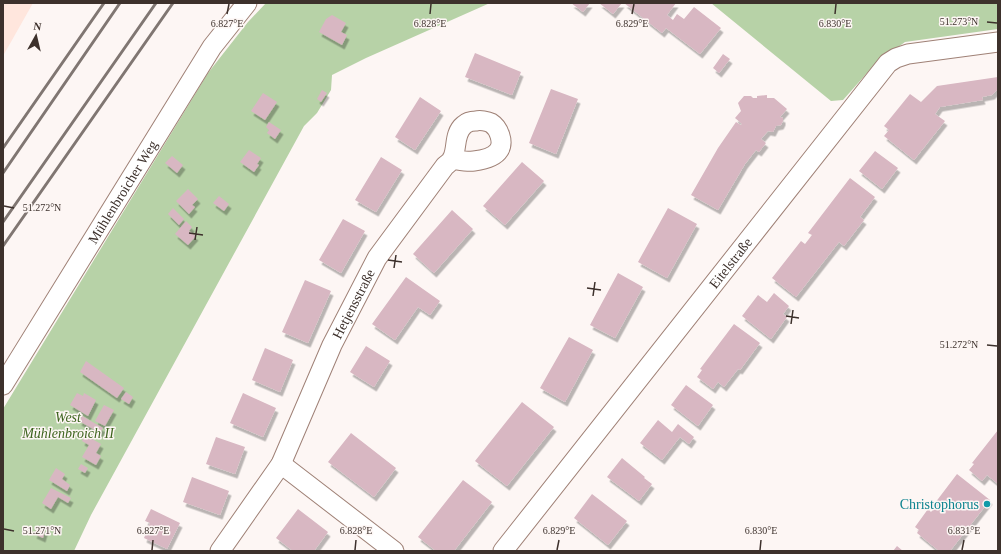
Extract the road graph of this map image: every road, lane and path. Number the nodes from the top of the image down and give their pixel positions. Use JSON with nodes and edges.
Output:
{"nodes":[{"id":1,"x":247,"y":3,"type":"edge"},
{"id":2,"x":998,"y":42,"type":"edge"},
{"id":3,"x":452,"y":159,"type":"dead end"},
{"id":4,"x":3,"y":385,"type":"edge"},
{"id":5,"x":280,"y":464,"type":"junction"},
{"id":6,"x":220,"y":551,"type":"edge"},
{"id":7,"x":394,"y":551,"type":"edge"},
{"id":8,"x":503,"y":551,"type":"edge"}],
"edges":[{"from":1,"to":4,"type":"street","name":"Mühlenbroicher Weg"},
{"from":2,"to":8,"type":"street","name":"Eitelstraße"},
{"from":3,"to":5,"type":"street","name":"Hetjensstraße"},
{"from":5,"to":6,"type":"street","name":"Hetjensstraße"},
{"from":5,"to":7,"type":"street"}]}
